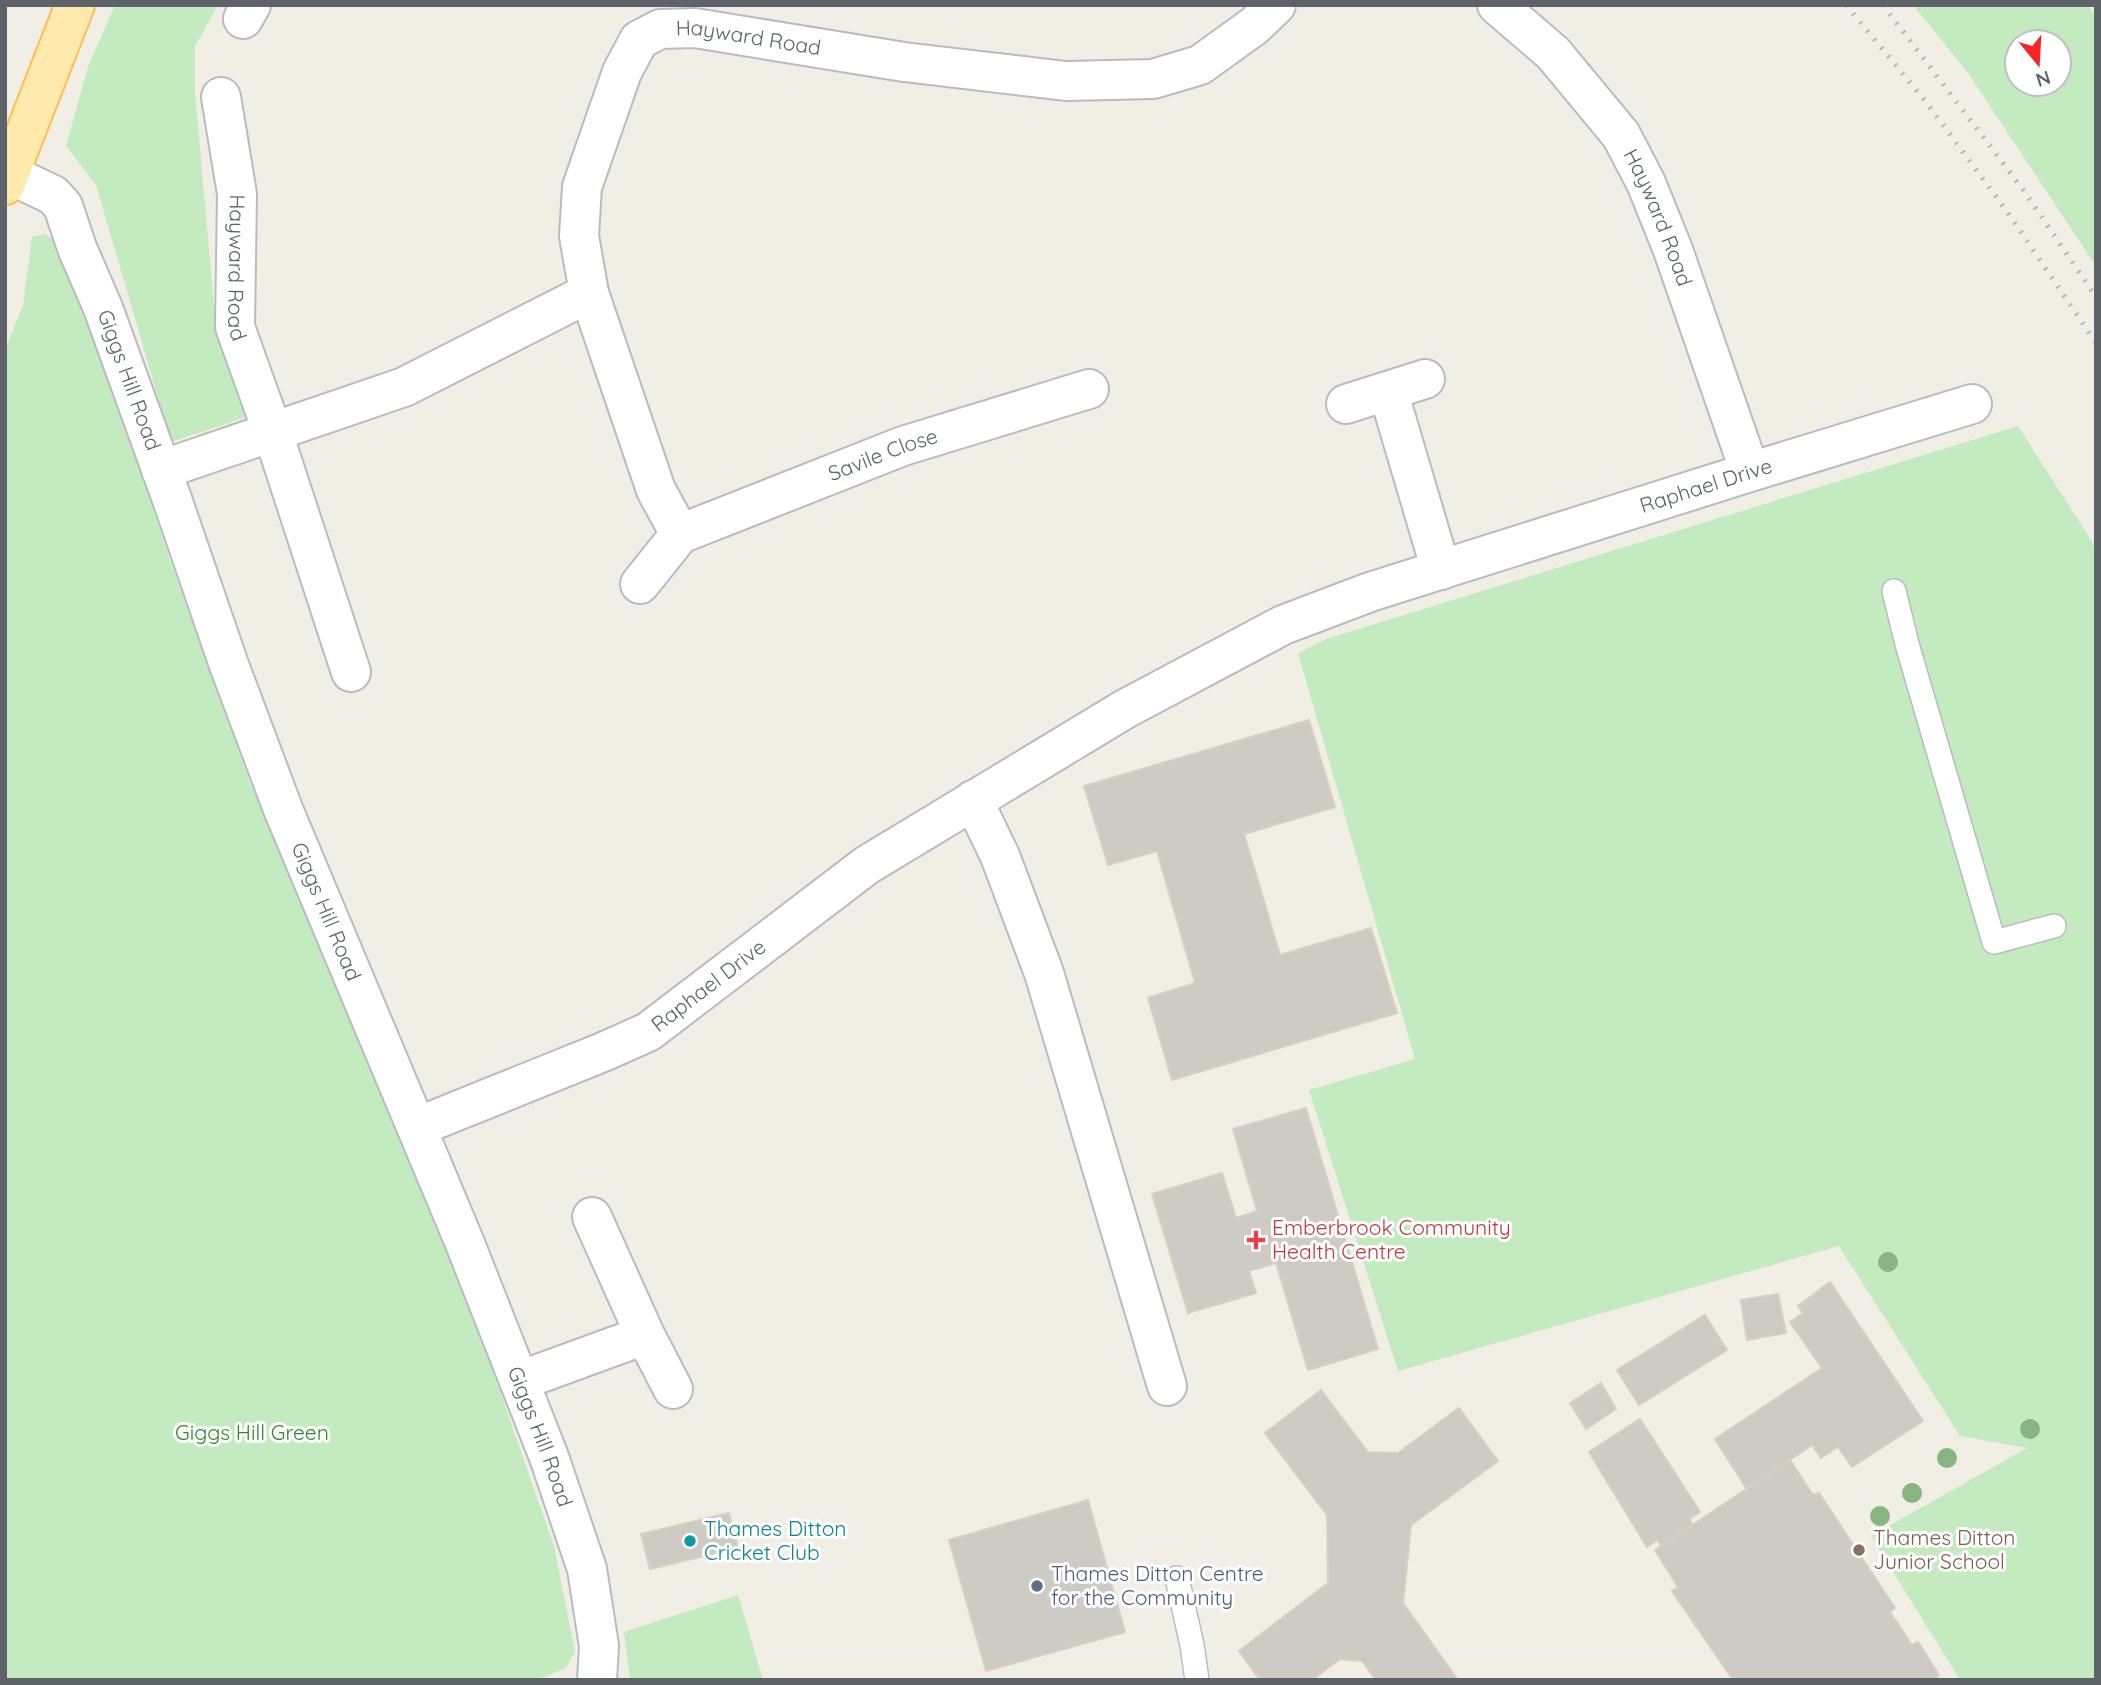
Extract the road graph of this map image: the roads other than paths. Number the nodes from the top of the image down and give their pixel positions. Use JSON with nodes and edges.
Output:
{"nodes":[{"id":1,"x":75,"y":5,"type":"edge"},
{"id":2,"x":1276,"y":5,"type":"edge"},
{"id":3,"x":1497,"y":5,"type":"edge"},
{"id":4,"x":221,"y":97,"type":"dead end"},
{"id":5,"x":7,"y":180,"type":"edge"},
{"id":6,"x":589,"y":293,"type":"junction"},
{"id":7,"x":1425,"y":379,"type":"dead end"},
{"id":8,"x":1089,"y":389,"type":"dead end"},
{"id":9,"x":1388,"y":391,"type":"junction"},
{"id":10,"x":1346,"y":404,"type":"dead end"},
{"id":11,"x":1972,"y":404,"type":"dead end"},
{"id":12,"x":273,"y":433,"type":"junction"},
{"id":13,"x":161,"y":470,"type":"junction"},
{"id":14,"x":1750,"y":472,"type":"junction"},
{"id":15,"x":680,"y":534,"type":"junction"},
{"id":16,"x":1441,"y":570,"type":"junction"},
{"id":17,"x":640,"y":584,"type":"dead end"},
{"id":18,"x":1895,"y":591,"type":"dead end"},
{"id":19,"x":351,"y":672,"type":"dead end"},
{"id":20,"x":973,"y":800,"type":"junction"},
{"id":21,"x":2054,"y":926,"type":"dead end"},
{"id":22,"x":417,"y":1127,"type":"junction"},
{"id":23,"x":592,"y":1217,"type":"dead end"},
{"id":24,"x":645,"y":1335,"type":"junction"},
{"id":25,"x":519,"y":1381,"type":"junction"},
{"id":26,"x":1167,"y":1386,"type":"dead end"},
{"id":27,"x":673,"y":1389,"type":"dead end"},
{"id":28,"x":1177,"y":1578,"type":"dead end"},
{"id":29,"x":597,"y":1680,"type":"edge"},
{"id":30,"x":1197,"y":1680,"type":"edge"}],
"edges":[{"from":1,"to":5,"type":"main road"},
{"from":2,"to":6,"type":"street","name":"Hayward Road"},
{"from":3,"to":14,"type":"street","name":"Hayward Road"},
{"from":4,"to":12,"type":"street","name":"Hayward Road"},
{"from":5,"to":13,"type":"street","name":"Giggs Hill Road"},
{"from":6,"to":12,"type":"street"},
{"from":6,"to":15,"type":"street"},
{"from":7,"to":9,"type":"street"},
{"from":8,"to":15,"type":"street","name":"Savile Close"},
{"from":9,"to":10,"type":"street"},
{"from":9,"to":16,"type":"street"},
{"from":11,"to":14,"type":"street","name":"Raphael Drive"},
{"from":12,"to":13,"type":"street"},
{"from":12,"to":19,"type":"street","name":"Hayward Road"},
{"from":13,"to":22,"type":"street","name":"Giggs Hill Road"},
{"from":14,"to":16,"type":"street","name":"Raphael Drive"},
{"from":15,"to":17,"type":"street","name":"Savile Close"},
{"from":16,"to":20,"type":"street","name":"Raphael Drive"},
{"from":18,"to":21,"type":"lane"},
{"from":20,"to":22,"type":"street","name":"Raphael Drive"},
{"from":20,"to":26,"type":"street"},
{"from":22,"to":25,"type":"street","name":"Giggs Hill Road"},
{"from":23,"to":24,"type":"street"},
{"from":24,"to":25,"type":"street"},
{"from":24,"to":27,"type":"street"},
{"from":25,"to":29,"type":"street","name":"Giggs Hill Road"},
{"from":28,"to":30,"type":"lane"}]}
